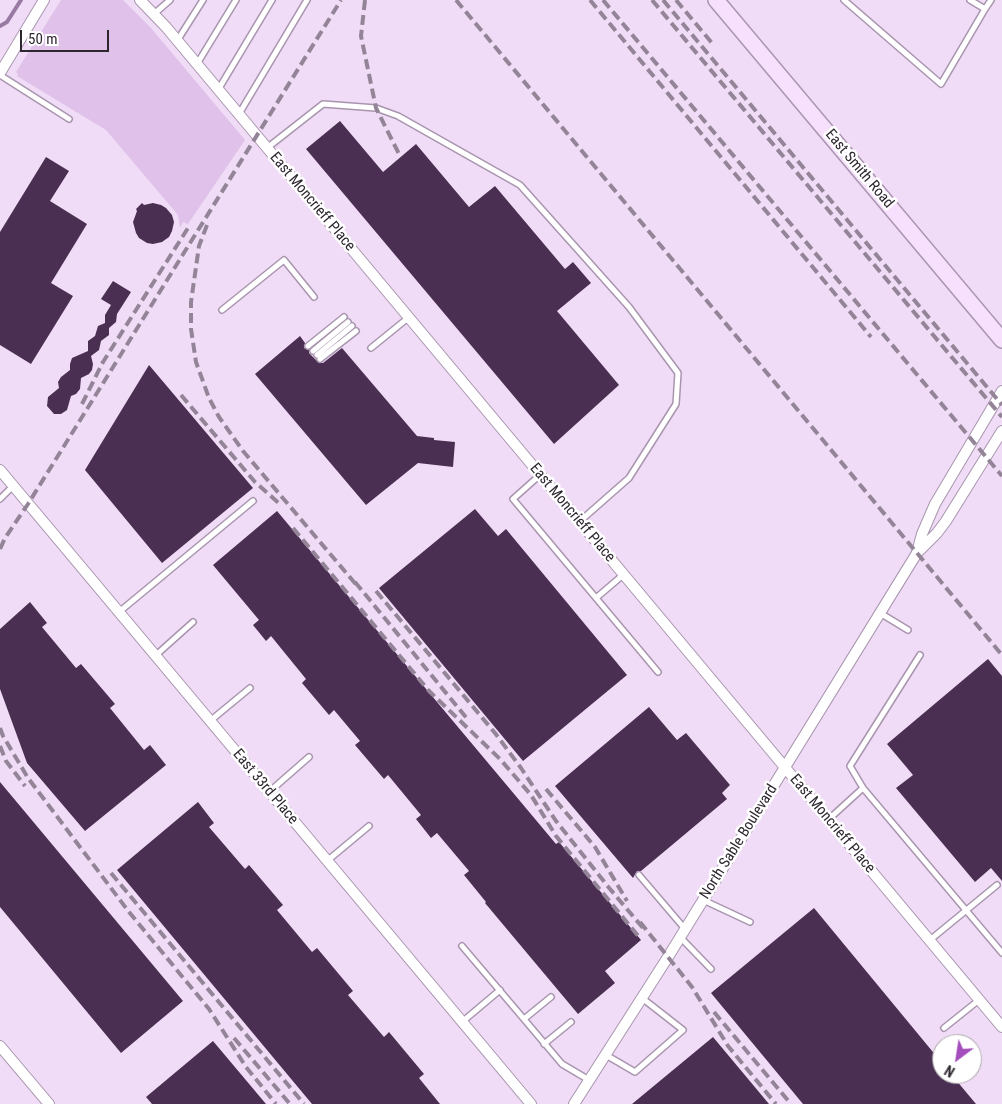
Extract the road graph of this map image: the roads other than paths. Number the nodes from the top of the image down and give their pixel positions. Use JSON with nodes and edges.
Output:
{"nodes":[{"id":1,"x":44,"y":0,"type":"edge"},
{"id":2,"x":140,"y":0,"type":"edge"},
{"id":3,"x":170,"y":0,"type":"edge"},
{"id":4,"x":203,"y":0,"type":"edge"},
{"id":5,"x":236,"y":0,"type":"edge"},
{"id":6,"x":272,"y":0,"type":"edge"},
{"id":7,"x":308,"y":0,"type":"edge"},
{"id":8,"x":716,"y":0,"type":"edge"},
{"id":9,"x":844,"y":0,"type":"edge"},
{"id":10,"x":970,"y":0,"type":"edge"},
{"id":11,"x":991,"y":0,"type":"edge"},
{"id":12,"x":985,"y":9,"type":"junction"},
{"id":13,"x":154,"y":14,"type":"junction"},
{"id":14,"x":177,"y":41,"type":"junction"},
{"id":15,"x":196,"y":65,"type":"junction"},
{"id":16,"x":0,"y":74,"type":"edge"},
{"id":17,"x":218,"y":90,"type":"junction"},
{"id":18,"x":238,"y":114,"type":"junction"},
{"id":19,"x":69,"y":119,"type":"dead end"},
{"id":20,"x":267,"y":148,"type":"junction"},
{"id":21,"x":314,"y":297,"type":"dead end"},
{"id":22,"x":222,"y":310,"type":"dead end"},
{"id":23,"x":408,"y":318,"type":"junction"},
{"id":24,"x":350,"y":324,"type":"joint"},
{"id":25,"x":1002,"y":340,"type":"edge"},
{"id":26,"x":371,"y":348,"type":"dead end"},
{"id":27,"x":1002,"y":391,"type":"edge"},
{"id":28,"x":1002,"y":431,"type":"edge"},
{"id":29,"x":0,"y":470,"type":"edge"},
{"id":30,"x":540,"y":476,"type":"junction"},
{"id":31,"x":13,"y":486,"type":"junction"},
{"id":32,"x":0,"y":499,"type":"edge"},
{"id":33,"x":253,"y":501,"type":"dead end"},
{"id":34,"x":579,"y":522,"type":"junction"},
{"id":35,"x":916,"y":553,"type":"junction"},
{"id":36,"x":623,"y":575,"type":"junction"},
{"id":37,"x":596,"y":598,"type":"junction"},
{"id":38,"x":119,"y":612,"type":"junction"},
{"id":39,"x":880,"y":613,"type":"junction"},
{"id":40,"x":193,"y":622,"type":"dead end"},
{"id":41,"x":908,"y":630,"type":"dead end"},
{"id":42,"x":920,"y":655,"type":"dead end"},
{"id":43,"x":155,"y":656,"type":"junction"},
{"id":44,"x":658,"y":672,"type":"dead end"},
{"id":45,"x":250,"y":688,"type":"dead end"},
{"id":46,"x":210,"y":721,"type":"junction"},
{"id":47,"x":309,"y":757,"type":"dead end"},
{"id":48,"x":784,"y":767,"type":"junction"},
{"id":49,"x":863,"y":788,"type":"junction"},
{"id":50,"x":269,"y":792,"type":"junction"},
{"id":51,"x":828,"y":820,"type":"junction"},
{"id":52,"x":369,"y":826,"type":"dead end"},
{"id":53,"x":327,"y":861,"type":"junction"},
{"id":54,"x":639,"y":875,"type":"dead end"},
{"id":55,"x":997,"y":885,"type":"dead end"},
{"id":56,"x":703,"y":900,"type":"junction"},
{"id":57,"x":966,"y":910,"type":"junction"},
{"id":58,"x":750,"y":922,"type":"dead end"},
{"id":59,"x":683,"y":933,"type":"junction"},
{"id":60,"x":929,"y":940,"type":"junction"},
{"id":61,"x":462,"y":946,"type":"dead end"},
{"id":62,"x":1000,"y":946,"type":"edge"},
{"id":63,"x":1002,"y":953,"type":"edge"},
{"id":64,"x":711,"y":969,"type":"dead end"},
{"id":65,"x":500,"y":990,"type":"junction"},
{"id":66,"x":551,"y":997,"type":"dead end"},
{"id":67,"x":642,"y":998,"type":"junction"},
{"id":68,"x":979,"y":1000,"type":"junction"},
{"id":69,"x":524,"y":1019,"type":"junction"},
{"id":70,"x":462,"y":1022,"type":"junction"},
{"id":71,"x":571,"y":1022,"type":"dead end"},
{"id":72,"x":1002,"y":1027,"type":"edge"},
{"id":73,"x":944,"y":1028,"type":"dead end"},
{"id":74,"x":544,"y":1044,"type":"junction"},
{"id":75,"x":0,"y":1046,"type":"edge"},
{"id":76,"x":606,"y":1055,"type":"junction"},
{"id":77,"x":589,"y":1080,"type":"junction"},
{"id":78,"x":49,"y":1104,"type":"edge"},
{"id":79,"x":531,"y":1104,"type":"edge"},
{"id":80,"x":574,"y":1104,"type":"edge"}],
"edges":[{"from":1,"to":16,"type":"street"},
{"from":2,"to":13,"type":"street","name":"East Moncrieff Place"},
{"from":3,"to":13,"type":"lane"},
{"from":4,"to":14,"type":"lane"},
{"from":5,"to":15,"type":"lane"},
{"from":6,"to":17,"type":"lane"},
{"from":7,"to":18,"type":"lane"},
{"from":8,"to":25,"type":"street","name":"East Smith Road"},
{"from":9,"to":12,"type":"lane"},
{"from":10,"to":12,"type":"lane"},
{"from":11,"to":12,"type":"lane"},
{"from":13,"to":14,"type":"street","name":"East Moncrieff Place"},
{"from":14,"to":15,"type":"street","name":"East Moncrieff Place"},
{"from":15,"to":17,"type":"street","name":"East Moncrieff Place"},
{"from":16,"to":19,"type":"lane"},
{"from":17,"to":18,"type":"street","name":"East Moncrieff Place"},
{"from":18,"to":20,"type":"street","name":"East Moncrieff Place"},
{"from":20,"to":23,"type":"street","name":"East Moncrieff Place"},
{"from":20,"to":34,"type":"lane"},
{"from":21,"to":22,"type":"lane"},
{"from":23,"to":26,"type":"lane"},
{"from":23,"to":30,"type":"street","name":"East Moncrieff Place"},
{"from":24,"to":24,"type":"lane"},
{"from":27,"to":35,"type":"street","name":"North Sable Boulevard"},
{"from":28,"to":35,"type":"street","name":"North Sable Boulevard"},
{"from":29,"to":31,"type":"street","name":"East 33rd Place"},
{"from":30,"to":34,"type":"street","name":"East Moncrieff Place"},
{"from":30,"to":37,"type":"lane"},
{"from":31,"to":32,"type":"lane"},
{"from":31,"to":38,"type":"street","name":"East 33rd Place"},
{"from":33,"to":38,"type":"lane"},
{"from":34,"to":36,"type":"street","name":"East Moncrieff Place"},
{"from":35,"to":39,"type":"street","name":"North Sable Boulevard"},
{"from":36,"to":37,"type":"lane"},
{"from":36,"to":48,"type":"street","name":"East Moncrieff Place"},
{"from":37,"to":44,"type":"lane"},
{"from":38,"to":43,"type":"street","name":"East 33rd Place"},
{"from":39,"to":41,"type":"lane"},
{"from":39,"to":48,"type":"street","name":"North Sable Boulevard"},
{"from":40,"to":43,"type":"lane"},
{"from":42,"to":49,"type":"lane"},
{"from":43,"to":46,"type":"street","name":"East 33rd Place"},
{"from":45,"to":46,"type":"lane"},
{"from":46,"to":50,"type":"street","name":"East 33rd Place"},
{"from":47,"to":50,"type":"lane"},
{"from":48,"to":51,"type":"street","name":"East Moncrieff Place"},
{"from":48,"to":56,"type":"street","name":"North Sable Boulevard"},
{"from":49,"to":51,"type":"lane"},
{"from":49,"to":57,"type":"lane"},
{"from":50,"to":53,"type":"street","name":"East 33rd Place"},
{"from":51,"to":60,"type":"street","name":"East Moncrieff Place"},
{"from":52,"to":53,"type":"lane"},
{"from":53,"to":70,"type":"street","name":"East 33rd Place"},
{"from":54,"to":59,"type":"lane"},
{"from":55,"to":57,"type":"lane"},
{"from":56,"to":58,"type":"lane"},
{"from":56,"to":59,"type":"street","name":"North Sable Boulevard"},
{"from":57,"to":60,"type":"lane"},
{"from":57,"to":62,"type":"lane"},
{"from":59,"to":64,"type":"lane"},
{"from":59,"to":67,"type":"street","name":"North Sable Boulevard"},
{"from":60,"to":68,"type":"street","name":"East Moncrieff Place"},
{"from":61,"to":65,"type":"lane"},
{"from":62,"to":63,"type":"lane"},
{"from":65,"to":69,"type":"lane"},
{"from":65,"to":70,"type":"lane"},
{"from":66,"to":69,"type":"lane"},
{"from":67,"to":76,"type":"street","name":"North Sable Boulevard"},
{"from":67,"to":76,"type":"lane"},
{"from":68,"to":72,"type":"street","name":"East Moncrieff Place"},
{"from":68,"to":73,"type":"lane"},
{"from":69,"to":74,"type":"lane"},
{"from":70,"to":79,"type":"street","name":"East 33rd Place"},
{"from":71,"to":74,"type":"lane"},
{"from":74,"to":77,"type":"lane"},
{"from":75,"to":78,"type":"street"},
{"from":76,"to":77,"type":"street","name":"North Sable Boulevard"},
{"from":77,"to":80,"type":"street","name":"North Sable Boulevard"}]}
